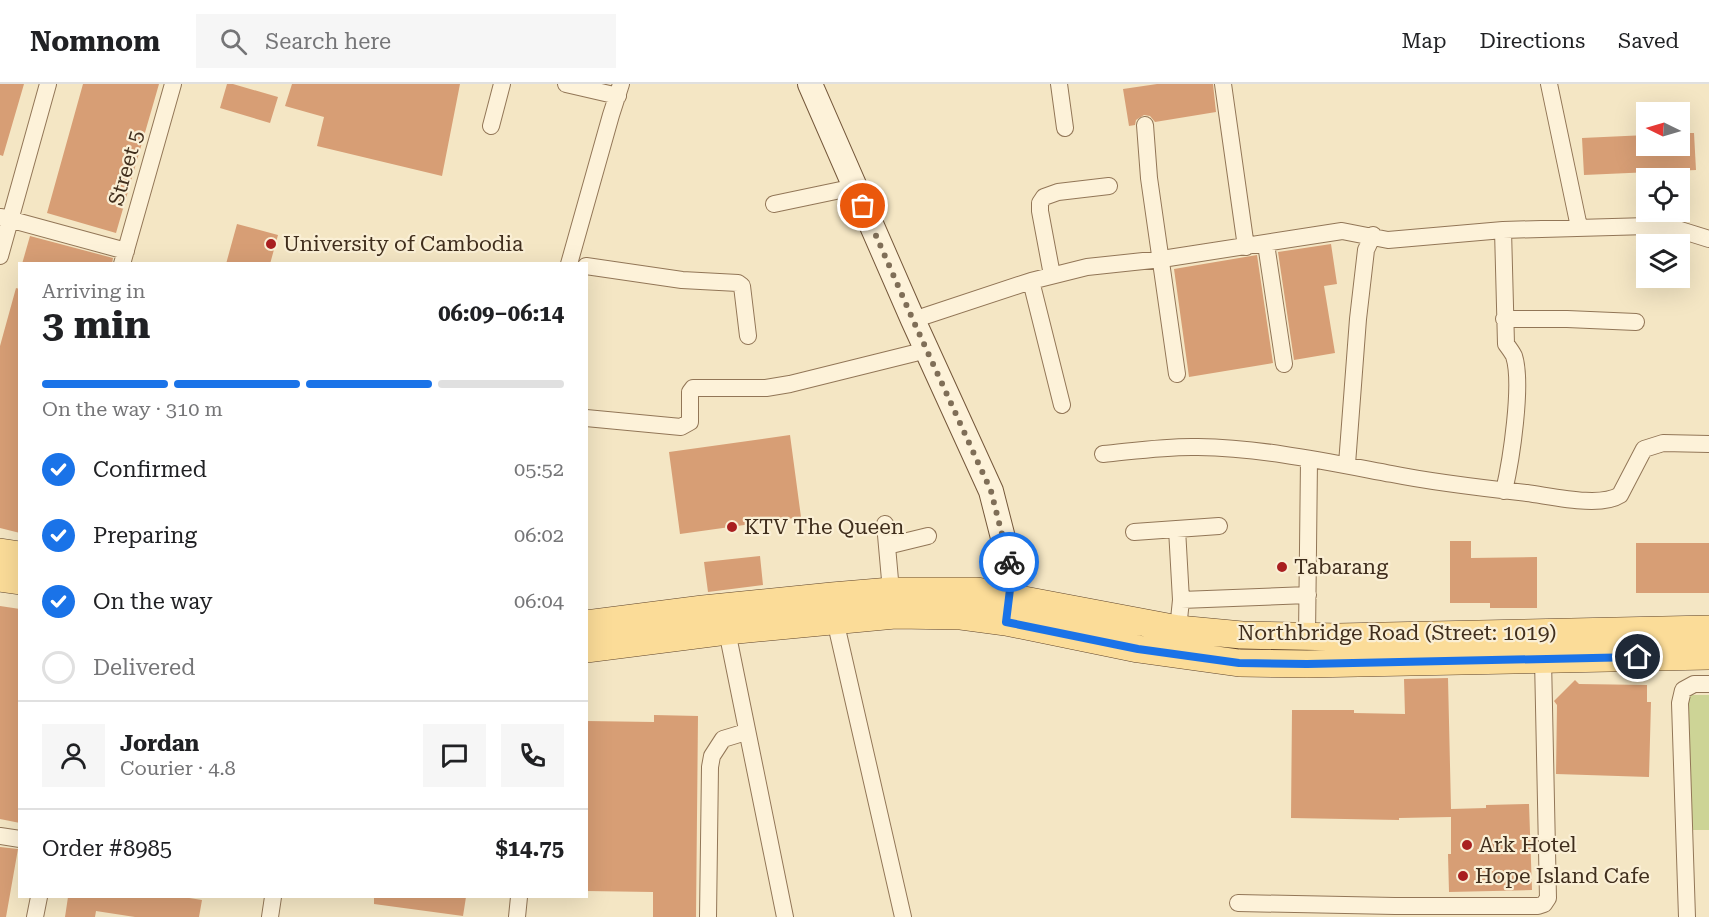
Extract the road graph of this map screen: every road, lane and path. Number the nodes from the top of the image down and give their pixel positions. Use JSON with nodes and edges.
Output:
{"nodes":[{"id":1,"x":48,"y":84,"type":"edge"},
{"id":2,"x":173,"y":84,"type":"edge"},
{"id":3,"x":502,"y":84,"type":"edge"},
{"id":4,"x":566,"y":84,"type":"edge"},
{"id":5,"x":810,"y":84,"type":"edge"},
{"id":6,"x":1059,"y":84,"type":"edge"},
{"id":7,"x":1223,"y":84,"type":"edge"},
{"id":8,"x":1549,"y":84,"type":"edge"},
{"id":9,"x":620,"y":90,"type":"edge"},
{"id":10,"x":1146,"y":125,"type":"dead end"},
{"id":11,"x":491,"y":126,"type":"dead end"},
{"id":12,"x":1065,"y":128,"type":"dead end"},
{"id":13,"x":1109,"y":186,"type":"dead end"},
{"id":14,"x":855,"y":187,"type":"junction"},
{"id":15,"x":774,"y":204,"type":"dead end"},
{"id":16,"x":5,"y":218,"type":"edge"},
{"id":17,"x":1579,"y":227,"type":"junction"},
{"id":18,"x":1503,"y":230,"type":"junction"},
{"id":19,"x":1373,"y":236,"type":"junction"},
{"id":20,"x":1709,"y":239,"type":"edge"},
{"id":21,"x":1266,"y":244,"type":"junction"},
{"id":22,"x":1246,"y":247,"type":"junction"},
{"id":23,"x":0,"y":256,"type":"edge"},
{"id":24,"x":124,"y":258,"type":"edge"},
{"id":25,"x":1162,"y":259,"type":"junction"},
{"id":26,"x":572,"y":262,"type":"edge"},
{"id":27,"x":588,"y":266,"type":"edge"},
{"id":28,"x":1052,"y":275,"type":"junction"},
{"id":29,"x":1031,"y":281,"type":"junction"},
{"id":30,"x":1504,"y":318,"type":"junction"},
{"id":31,"x":913,"y":320,"type":"junction"},
{"id":32,"x":1636,"y":322,"type":"dead end"},
{"id":33,"x":748,"y":336,"type":"dead end"},
{"id":34,"x":927,"y":350,"type":"junction"},
{"id":35,"x":1284,"y":364,"type":"dead end"},
{"id":36,"x":1177,"y":374,"type":"dead end"},
{"id":37,"x":1062,"y":405,"type":"dead end"},
{"id":38,"x":588,"y":418,"type":"edge"},
{"id":39,"x":1709,"y":444,"type":"edge"},
{"id":40,"x":1103,"y":454,"type":"dead end"},
{"id":41,"x":1308,"y":460,"type":"junction"},
{"id":42,"x":1347,"y":464,"type":"junction"},
{"id":43,"x":1504,"y":491,"type":"junction"},
{"id":44,"x":885,"y":524,"type":"dead end"},
{"id":45,"x":1219,"y":526,"type":"dead end"},
{"id":46,"x":1177,"y":529,"type":"junction"},
{"id":47,"x":1134,"y":532,"type":"dead end"},
{"id":48,"x":928,"y":536,"type":"dead end"},
{"id":49,"x":887,"y":546,"type":"junction"},
{"id":50,"x":0,"y":552,"type":"edge"},
{"id":51,"x":18,"y":555,"type":"edge"},
{"id":52,"x":0,"y":578,"type":"edge"},
{"id":53,"x":18,"y":581,"type":"edge"},
{"id":54,"x":891,"y":591,"type":"junction"},
{"id":55,"x":1308,"y":595,"type":"junction"},
{"id":56,"x":1180,"y":600,"type":"junction"},
{"id":57,"x":1008,"y":609,"type":"junction"},
{"id":58,"x":835,"y":620,"type":"junction"},
{"id":59,"x":588,"y":624,"type":"edge"},
{"id":60,"x":1179,"y":629,"type":"junction"},
{"id":61,"x":1709,"y":629,"type":"edge"},
{"id":62,"x":727,"y":631,"type":"junction"},
{"id":63,"x":1307,"y":637,"type":"junction"},
{"id":64,"x":588,"y":649,"type":"edge"},
{"id":65,"x":1709,"y":656,"type":"edge"},
{"id":66,"x":1543,"y":659,"type":"junction"},
{"id":67,"x":1709,"y":684,"type":"edge"},
{"id":68,"x":746,"y":732,"type":"junction"},
{"id":69,"x":0,"y":836,"type":"edge"},
{"id":70,"x":18,"y":839,"type":"edge"},
{"id":71,"x":39,"y":898,"type":"edge"},
{"id":72,"x":273,"y":898,"type":"edge"},
{"id":73,"x":519,"y":898,"type":"edge"},
{"id":74,"x":1238,"y":903,"type":"dead end"},
{"id":75,"x":35,"y":917,"type":"edge"},
{"id":76,"x":270,"y":917,"type":"edge"},
{"id":77,"x":517,"y":917,"type":"edge"},
{"id":78,"x":708,"y":917,"type":"edge"},
{"id":79,"x":785,"y":917,"type":"edge"},
{"id":80,"x":903,"y":917,"type":"edge"},
{"id":81,"x":1687,"y":917,"type":"edge"}],
"edges":[{"from":1,"to":16,"type":"street"},
{"from":2,"to":24,"type":"street","name":"Street 5"},
{"from":3,"to":11,"type":"street"},
{"from":4,"to":9,"type":"street"},
{"from":5,"to":14,"type":"street"},
{"from":6,"to":12,"type":"street"},
{"from":7,"to":22,"type":"street"},
{"from":8,"to":17,"type":"street"},
{"from":9,"to":26,"type":"street"},
{"from":10,"to":25,"type":"street"},
{"from":13,"to":28,"type":"street"},
{"from":14,"to":15,"type":"street"},
{"from":14,"to":31,"type":"street"},
{"from":16,"to":23,"type":"street"},
{"from":16,"to":24,"type":"street"},
{"from":17,"to":18,"type":"street"},
{"from":17,"to":20,"type":"street"},
{"from":18,"to":19,"type":"street"},
{"from":18,"to":30,"type":"street"},
{"from":19,"to":21,"type":"street"},
{"from":19,"to":42,"type":"street"},
{"from":21,"to":22,"type":"street"},
{"from":21,"to":35,"type":"street"},
{"from":22,"to":25,"type":"street"},
{"from":25,"to":28,"type":"street"},
{"from":25,"to":36,"type":"street"},
{"from":27,"to":33,"type":"street"},
{"from":28,"to":29,"type":"street"},
{"from":29,"to":31,"type":"street"},
{"from":29,"to":37,"type":"street"},
{"from":30,"to":32,"type":"street"},
{"from":30,"to":43,"type":"street"},
{"from":31,"to":34,"type":"street"},
{"from":34,"to":38,"type":"street"},
{"from":34,"to":57,"type":"street"},
{"from":39,"to":43,"type":"street"},
{"from":40,"to":41,"type":"street"},
{"from":41,"to":42,"type":"street"},
{"from":41,"to":55,"type":"street"},
{"from":42,"to":43,"type":"street"},
{"from":44,"to":49,"type":"street"},
{"from":45,"to":46,"type":"street"},
{"from":46,"to":47,"type":"street"},
{"from":46,"to":56,"type":"street"},
{"from":48,"to":49,"type":"street"},
{"from":49,"to":54,"type":"street"},
{"from":50,"to":51,"type":"main road"},
{"from":52,"to":53,"type":"main road"},
{"from":54,"to":57,"type":"main road","name":"Northbridge Road (Street: 1019)"},
{"from":54,"to":59,"type":"main road","name":"Northbridge Road (Street: 1019)"},
{"from":55,"to":56,"type":"street"},
{"from":55,"to":63,"type":"street"},
{"from":56,"to":60,"type":"street"},
{"from":57,"to":58,"type":"main road","name":"Northbridge Road (Street: 1019)"},
{"from":57,"to":60,"type":"main road","name":"Northbridge Road (Street: 1019)"},
{"from":57,"to":66,"type":"main road","name":"Northbridge Road (Street: 1019)"},
{"from":58,"to":62,"type":"main road","name":"Northbridge Road (Street: 1019)"},
{"from":58,"to":80,"type":"street"},
{"from":60,"to":63,"type":"main road","name":"Northbridge Road (Street: 1019)"},
{"from":61,"to":63,"type":"main road","name":"Northbridge Road (Street: 1019)"},
{"from":62,"to":64,"type":"main road","name":"Northbridge Road (Street: 1019)"},
{"from":62,"to":68,"type":"street"},
{"from":65,"to":66,"type":"main road","name":"Northbridge Road (Street: 1019)"},
{"from":66,"to":74,"type":"street"},
{"from":67,"to":81,"type":"street"},
{"from":68,"to":78,"type":"street"},
{"from":68,"to":79,"type":"street"},
{"from":69,"to":70,"type":"street"},
{"from":71,"to":75,"type":"street"},
{"from":72,"to":76,"type":"street"},
{"from":73,"to":77,"type":"street"}]}
